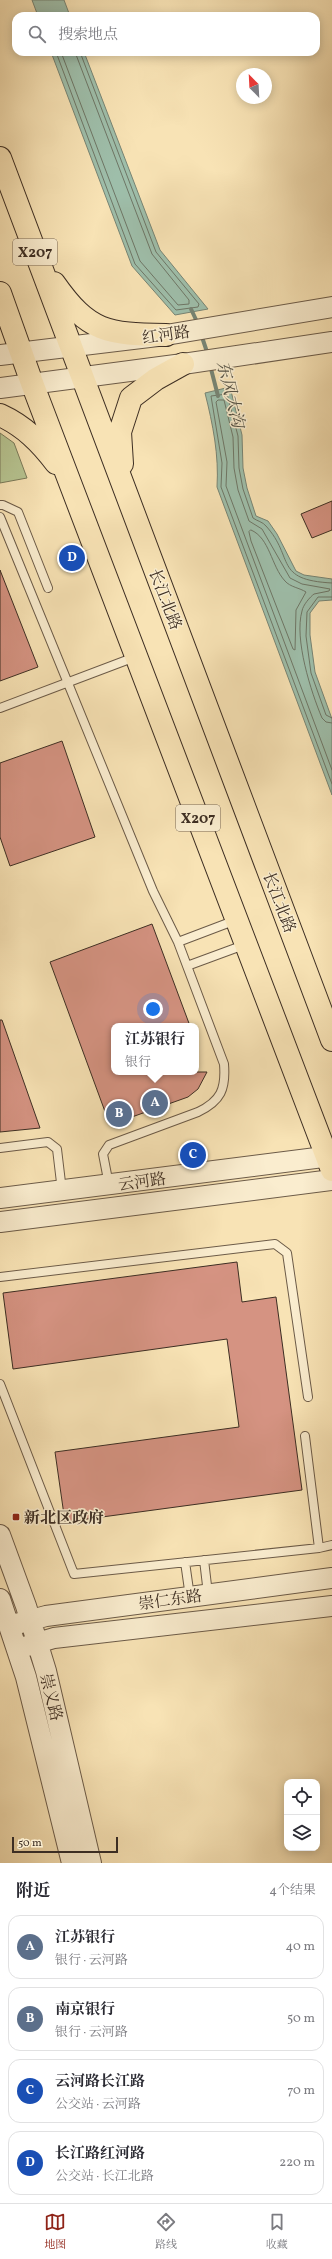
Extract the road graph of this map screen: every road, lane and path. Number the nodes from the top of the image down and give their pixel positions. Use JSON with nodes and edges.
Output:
{"nodes":[{"id":1,"x":0,"y":158,"type":"edge"},
{"id":2,"x":38,"y":262,"type":"junction"},
{"id":3,"x":0,"y":293,"type":"edge"},
{"id":4,"x":332,"y":307,"type":"edge"},
{"id":5,"x":0,"y":314,"type":"edge"},
{"id":6,"x":0,"y":328,"type":"edge"},
{"id":7,"x":166,"y":335,"type":"junction"},
{"id":8,"x":332,"y":342,"type":"edge"},
{"id":9,"x":70,"y":345,"type":"junction"},
{"id":10,"x":21,"y":352,"type":"junction"},
{"id":11,"x":0,"y":355,"type":"edge"},
{"id":12,"x":183,"y":364,"type":"junction"},
{"id":13,"x":82,"y":377,"type":"junction"},
{"id":14,"x":32,"y":383,"type":"junction"},
{"id":15,"x":0,"y":388,"type":"edge"},
{"id":16,"x":0,"y":414,"type":"edge"},
{"id":17,"x":69,"y":480,"type":"junction"},
{"id":18,"x":124,"y":489,"type":"junction"},
{"id":19,"x":0,"y":505,"type":"edge"},
{"id":20,"x":0,"y":517,"type":"edge"},
{"id":21,"x":48,"y":588,"type":"dead end"},
{"id":22,"x":136,"y":656,"type":"junction"},
{"id":23,"x":68,"y":682,"type":"junction"},
{"id":24,"x":0,"y":708,"type":"edge"},
{"id":25,"x":236,"y":920,"type":"junction"},
{"id":26,"x":178,"y":942,"type":"junction"},
{"id":27,"x":246,"y":944,"type":"junction"},
{"id":28,"x":187,"y":966,"type":"junction"},
{"id":29,"x":332,"y":1040,"type":"edge"},
{"id":30,"x":0,"y":1148,"type":"edge"},
{"id":31,"x":330,"y":1161,"type":"edge"},
{"id":32,"x":332,"y":1180,"type":"edge"},
{"id":33,"x":109,"y":1185,"type":"junction"},
{"id":34,"x":62,"y":1192,"type":"junction"},
{"id":35,"x":0,"y":1198,"type":"edge"},
{"id":36,"x":0,"y":1222,"type":"edge"},
{"id":37,"x":0,"y":1277,"type":"edge"},
{"id":38,"x":0,"y":1384,"type":"edge"},
{"id":39,"x":308,"y":1397,"type":"dead end"},
{"id":40,"x":305,"y":1436,"type":"dead end"},
{"id":41,"x":0,"y":1535,"type":"edge"},
{"id":42,"x":332,"y":1545,"type":"edge"},
{"id":43,"x":319,"y":1548,"type":"junction"},
{"id":44,"x":204,"y":1560,"type":"junction"},
{"id":45,"x":185,"y":1562,"type":"junction"},
{"id":46,"x":332,"y":1578,"type":"edge"},
{"id":47,"x":199,"y":1595,"type":"junction"},
{"id":48,"x":0,"y":1600,"type":"edge"},
{"id":49,"x":332,"y":1606,"type":"edge"},
{"id":50,"x":30,"y":1620,"type":"junction"},
{"id":51,"x":9,"y":1626,"type":"junction"},
{"id":52,"x":37,"y":1643,"type":"junction"},
{"id":53,"x":17,"y":1649,"type":"junction"},
{"id":54,"x":72,"y":1863,"type":"edge"},
{"id":55,"x":91,"y":1863,"type":"edge"}],
"edges":[{"from":1,"to":2,"type":"main road","name":"长江北路","number":"X207"},
{"from":2,"to":7,"type":"main road"},
{"from":2,"to":9,"type":"main road","name":"长江北路","number":"X207"},
{"from":3,"to":10,"type":"main road","number":"X207"},
{"from":4,"to":7,"type":"street","name":"红河路"},
{"from":5,"to":6,"type":"main road"},
{"from":7,"to":9,"type":"street","name":"红河路"},
{"from":8,"to":12,"type":"street","name":"红河路"},
{"from":9,"to":10,"type":"street","name":"红河路"},
{"from":9,"to":13,"type":"main road","name":"长江北路","number":"X207"},
{"from":10,"to":11,"type":"street","name":"红河路"},
{"from":10,"to":14,"type":"main road","number":"X207"},
{"from":12,"to":13,"type":"street","name":"红河路"},
{"from":12,"to":18,"type":"main road"},
{"from":13,"to":14,"type":"street","name":"红河路"},
{"from":13,"to":18,"type":"main road","name":"长江北路","number":"X207"},
{"from":14,"to":15,"type":"street","name":"红河路"},
{"from":14,"to":17,"type":"main road","number":"X207"},
{"from":16,"to":17,"type":"main road"},
{"from":17,"to":22,"type":"main road","number":"X207"},
{"from":18,"to":29,"type":"main road","name":"长江北路","number":"X207"},
{"from":19,"to":21,"type":"lane"},
{"from":20,"to":23,"type":"lane"},
{"from":22,"to":23,"type":"lane"},
{"from":22,"to":25,"type":"main road","number":"X207"},
{"from":23,"to":24,"type":"lane"},
{"from":23,"to":26,"type":"lane"},
{"from":25,"to":26,"type":"lane"},
{"from":25,"to":27,"type":"main road","number":"X207"},
{"from":26,"to":28,"type":"lane"},
{"from":27,"to":28,"type":"lane"},
{"from":27,"to":31,"type":"main road","number":"X207"},
{"from":28,"to":33,"type":"lane"},
{"from":30,"to":34,"type":"lane"},
{"from":31,"to":33,"type":"street","name":"云河路"},
{"from":32,"to":36,"type":"street","name":"云河路"},
{"from":33,"to":34,"type":"street","name":"云河路"},
{"from":34,"to":35,"type":"street","name":"云河路"},
{"from":37,"to":39,"type":"lane"},
{"from":38,"to":45,"type":"lane"},
{"from":40,"to":43,"type":"lane"},
{"from":41,"to":50,"type":"street","name":"崇义路"},
{"from":42,"to":43,"type":"lane"},
{"from":43,"to":44,"type":"lane"},
{"from":44,"to":45,"type":"lane"},
{"from":44,"to":47,"type":"lane"},
{"from":45,"to":47,"type":"lane"},
{"from":46,"to":47,"type":"street","name":"崇仁东路"},
{"from":47,"to":50,"type":"street","name":"崇仁东路"},
{"from":48,"to":51,"type":"street","name":"崇义路"},
{"from":49,"to":52,"type":"street","name":"崇仁东路"},
{"from":50,"to":51,"type":"street","name":"崇仁东路"},
{"from":50,"to":52,"type":"street","name":"崇义路"},
{"from":51,"to":53,"type":"street","name":"崇义路"},
{"from":52,"to":53,"type":"street","name":"崇仁东路"},
{"from":52,"to":55,"type":"street","name":"崇义路"},
{"from":53,"to":54,"type":"street","name":"崇义路"}]}
